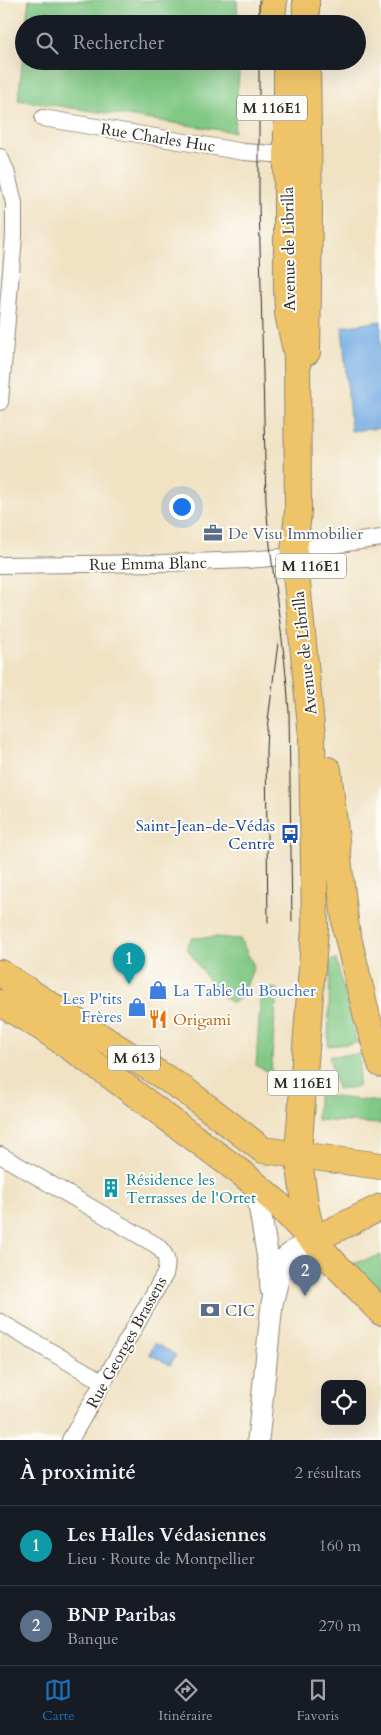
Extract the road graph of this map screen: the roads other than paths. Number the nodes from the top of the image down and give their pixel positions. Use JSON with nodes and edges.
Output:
{"nodes":[{"id":1,"x":274,"y":0,"type":"edge"},
{"id":2,"x":287,"y":0,"type":"edge"},
{"id":3,"x":306,"y":0,"type":"edge"},
{"id":4,"x":272,"y":15,"type":"edge"},
{"id":5,"x":287,"y":15,"type":"edge"},
{"id":6,"x":306,"y":15,"type":"edge"},
{"id":7,"x":274,"y":70,"type":"edge"},
{"id":8,"x":287,"y":70,"type":"edge"},
{"id":9,"x":305,"y":70,"type":"edge"},
{"id":10,"x":42,"y":118,"type":"dead end"},
{"id":11,"x":289,"y":155,"type":"junction"},
{"id":12,"x":0,"y":156,"type":"edge"},
{"id":13,"x":0,"y":402,"type":"edge"},
{"id":14,"x":381,"y":538,"type":"edge"},
{"id":15,"x":296,"y":552,"type":"junction"},
{"id":16,"x":0,"y":565,"type":"edge"},
{"id":17,"x":0,"y":973,"type":"edge"},
{"id":18,"x":0,"y":1003,"type":"edge"},
{"id":19,"x":376,"y":1024,"type":"edge"},
{"id":20,"x":381,"y":1064,"type":"edge"},
{"id":21,"x":298,"y":1154,"type":"junction"},
{"id":22,"x":0,"y":1155,"type":"edge"},
{"id":23,"x":381,"y":1166,"type":"edge"},
{"id":24,"x":256,"y":1187,"type":"junction"},
{"id":25,"x":381,"y":1207,"type":"edge"},
{"id":26,"x":313,"y":1240,"type":"junction"},
{"id":27,"x":272,"y":1304,"type":"junction"},
{"id":28,"x":381,"y":1312,"type":"edge"},
{"id":29,"x":0,"y":1322,"type":"edge"},
{"id":30,"x":103,"y":1382,"type":"junction"},
{"id":31,"x":70,"y":1440,"type":"edge"},
{"id":32,"x":258,"y":1440,"type":"edge"}],
"edges":[{"from":1,"to":4,"type":"main road"},
{"from":2,"to":5,"type":"main road"},
{"from":3,"to":6,"type":"main road"},
{"from":7,"to":11,"type":"main road","number":"M 116E1"},
{"from":8,"to":11,"type":"main road","name":"Avenue de Librilla","number":"M 116E1"},
{"from":9,"to":11,"type":"main road","name":"Avenue de Librilla","number":"M 116E1"},
{"from":10,"to":11,"type":"street","name":"Rue Charles Huc"},
{"from":11,"to":15,"type":"main road","name":"Avenue de Librilla","number":"M 116E1"},
{"from":11,"to":15,"type":"main road","name":"Avenue de Librilla","number":"M 116E1"},
{"from":12,"to":13,"type":"street"},
{"from":14,"to":15,"type":"street","name":"Rue Emma Blanc"},
{"from":15,"to":16,"type":"street","name":"Rue Emma Blanc"},
{"from":15,"to":19,"type":"main road","name":"Avenue de Librilla","number":"M 116E1"},
{"from":15,"to":21,"type":"main road","name":"Avenue de Librilla","number":"M 116E1"},
{"from":17,"to":21,"type":"main road","number":"M 613"},
{"from":18,"to":24,"type":"main road","number":"M 613"},
{"from":19,"to":20,"type":"main road","name":"Avenue de Librilla","number":"M 116E1"},
{"from":21,"to":23,"type":"main road","number":"M 613"},
{"from":21,"to":26,"type":"main road","number":"M 116E1"},
{"from":22,"to":30,"type":"street","name":"Rue Georges Brassens"},
{"from":24,"to":26,"type":"main road","number":"M 613"},
{"from":24,"to":27,"type":"street"},
{"from":25,"to":26,"type":"main road"},
{"from":26,"to":27,"type":"street"},
{"from":26,"to":28,"type":"main road","number":"M 613"},
{"from":27,"to":32,"type":"street"},
{"from":29,"to":30,"type":"street"},
{"from":30,"to":31,"type":"street","name":"Rue Georges Brassens"}]}
